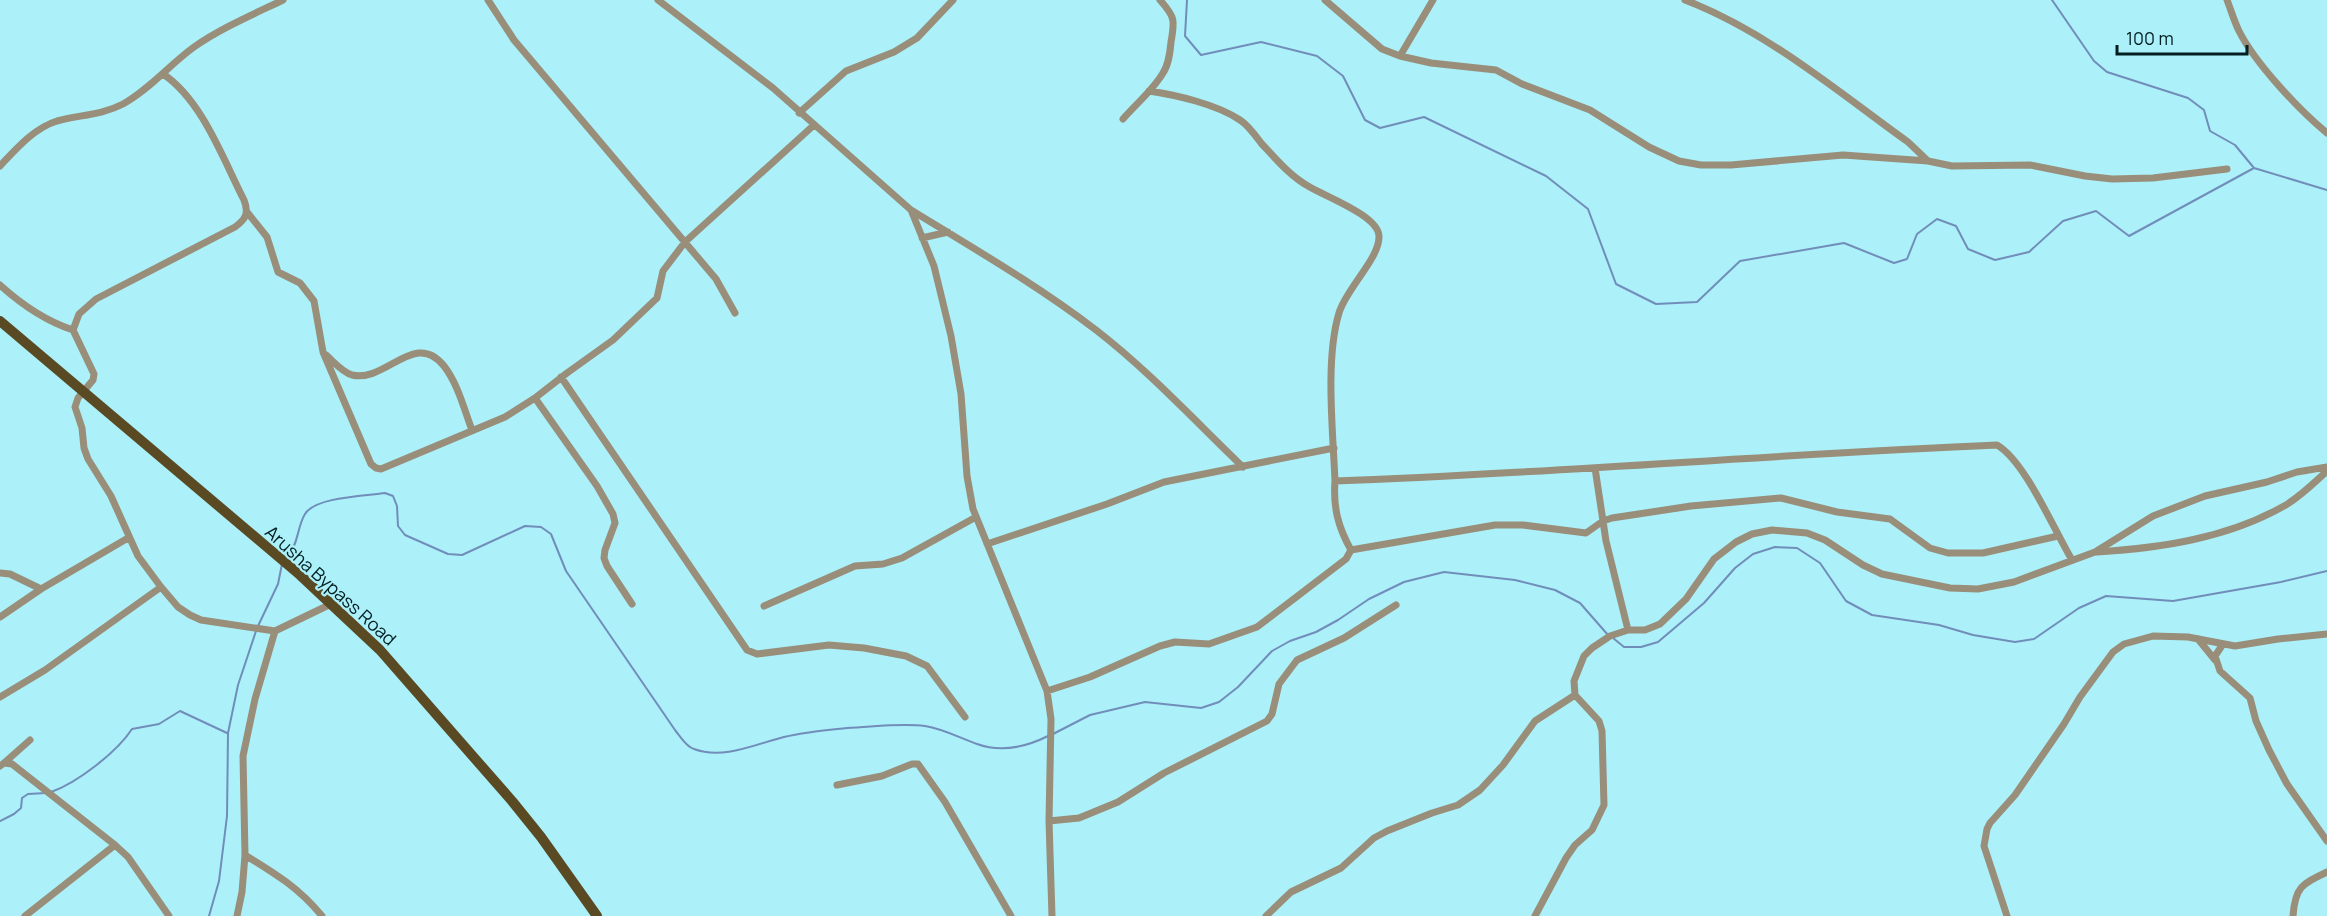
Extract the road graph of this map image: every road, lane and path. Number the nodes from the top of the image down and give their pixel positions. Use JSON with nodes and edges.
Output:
{"nodes":[{"id":1,"x":283,"y":0,"type":"edge"},
{"id":2,"x":488,"y":0,"type":"edge"},
{"id":3,"x":658,"y":0,"type":"edge"},
{"id":4,"x":953,"y":0,"type":"edge"},
{"id":5,"x":1160,"y":0,"type":"edge"},
{"id":6,"x":1325,"y":0,"type":"edge"},
{"id":7,"x":1432,"y":0,"type":"edge"},
{"id":8,"x":1685,"y":0,"type":"edge"},
{"id":9,"x":2227,"y":0,"type":"edge"},
{"id":10,"x":1400,"y":56,"type":"junction"},
{"id":11,"x":163,"y":74,"type":"junction"},
{"id":12,"x":1149,"y":91,"type":"junction"},
{"id":13,"x":799,"y":113,"type":"junction"},
{"id":14,"x":1123,"y":119,"type":"dead end"},
{"id":15,"x":814,"y":125,"type":"junction"},
{"id":16,"x":2327,"y":133,"type":"edge"},
{"id":17,"x":1928,"y":161,"type":"junction"},
{"id":18,"x":0,"y":166,"type":"edge"},
{"id":19,"x":2227,"y":170,"type":"dead end"},
{"id":20,"x":911,"y":210,"type":"junction"},
{"id":21,"x":247,"y":212,"type":"junction"},
{"id":22,"x":948,"y":232,"type":"junction"},
{"id":23,"x":922,"y":238,"type":"junction"},
{"id":24,"x":685,"y":242,"type":"junction"},
{"id":25,"x":0,"y":285,"type":"edge"},
{"id":26,"x":735,"y":313,"type":"dead end"},
{"id":27,"x":0,"y":321,"type":"edge"},
{"id":28,"x":73,"y":330,"type":"junction"},
{"id":29,"x":323,"y":352,"type":"junction"},
{"id":30,"x":561,"y":377,"type":"junction"},
{"id":31,"x":84,"y":392,"type":"junction"},
{"id":32,"x":535,"y":398,"type":"junction"},
{"id":33,"x":472,"y":430,"type":"junction"},
{"id":34,"x":1334,"y":448,"type":"junction"},
{"id":35,"x":1243,"y":467,"type":"junction"},
{"id":36,"x":1595,"y":468,"type":"junction"},
{"id":37,"x":2327,"y":469,"type":"edge"},
{"id":38,"x":1335,"y":481,"type":"junction"},
{"id":39,"x":976,"y":517,"type":"junction"},
{"id":40,"x":1603,"y":521,"type":"junction"},
{"id":41,"x":2058,"y":536,"type":"junction"},
{"id":42,"x":128,"y":538,"type":"junction"},
{"id":43,"x":987,"y":544,"type":"junction"},
{"id":44,"x":1351,"y":550,"type":"junction"},
{"id":45,"x":2095,"y":552,"type":"junction"},
{"id":46,"x":2073,"y":560,"type":"junction"},
{"id":47,"x":0,"y":573,"type":"edge"},
{"id":48,"x":161,"y":588,"type":"junction"},
{"id":49,"x":41,"y":589,"type":"junction"},
{"id":50,"x":331,"y":604,"type":"junction"},
{"id":51,"x":632,"y":604,"type":"dead end"},
{"id":52,"x":1396,"y":605,"type":"dead end"},
{"id":53,"x":764,"y":606,"type":"dead end"},
{"id":54,"x":0,"y":617,"type":"edge"},
{"id":55,"x":1628,"y":630,"type":"junction"},
{"id":56,"x":276,"y":631,"type":"junction"},
{"id":57,"x":2327,"y":634,"type":"edge"},
{"id":58,"x":2198,"y":639,"type":"junction"},
{"id":59,"x":2223,"y":644,"type":"junction"},
{"id":60,"x":2215,"y":660,"type":"junction"},
{"id":61,"x":1047,"y":691,"type":"junction"},
{"id":62,"x":1575,"y":695,"type":"junction"},
{"id":63,"x":0,"y":697,"type":"edge"},
{"id":64,"x":965,"y":717,"type":"dead end"},
{"id":65,"x":30,"y":740,"type":"dead end"},
{"id":66,"x":2,"y":764,"type":"edge"},
{"id":67,"x":837,"y":785,"type":"dead end"},
{"id":68,"x":1049,"y":821,"type":"junction"},
{"id":69,"x":2327,"y":841,"type":"edge"},
{"id":70,"x":116,"y":845,"type":"junction"},
{"id":71,"x":245,"y":855,"type":"junction"},
{"id":72,"x":2327,"y":872,"type":"edge"},
{"id":73,"x":25,"y":916,"type":"edge"},
{"id":74,"x":169,"y":916,"type":"edge"},
{"id":75,"x":237,"y":916,"type":"edge"},
{"id":76,"x":322,"y":916,"type":"edge"},
{"id":77,"x":597,"y":916,"type":"edge"},
{"id":78,"x":1011,"y":916,"type":"edge"},
{"id":79,"x":1052,"y":916,"type":"edge"},
{"id":80,"x":1266,"y":916,"type":"edge"},
{"id":81,"x":1535,"y":916,"type":"edge"},
{"id":82,"x":2007,"y":916,"type":"edge"},
{"id":83,"x":2293,"y":916,"type":"edge"}],
"edges":[{"from":1,"to":11,"type":"street"},
{"from":2,"to":24,"type":"street"},
{"from":3,"to":13,"type":"street"},
{"from":4,"to":13,"type":"street"},
{"from":5,"to":12,"type":"street"},
{"from":6,"to":10,"type":"street"},
{"from":7,"to":10,"type":"street"},
{"from":8,"to":17,"type":"street"},
{"from":9,"to":16,"type":"street"},
{"from":10,"to":17,"type":"street"},
{"from":11,"to":18,"type":"street"},
{"from":11,"to":21,"type":"street"},
{"from":12,"to":14,"type":"street"},
{"from":12,"to":34,"type":"street"},
{"from":13,"to":15,"type":"street"},
{"from":15,"to":20,"type":"street"},
{"from":15,"to":24,"type":"street"},
{"from":17,"to":19,"type":"street"},
{"from":20,"to":22,"type":"street"},
{"from":20,"to":23,"type":"street"},
{"from":21,"to":28,"type":"street"},
{"from":21,"to":29,"type":"street"},
{"from":22,"to":23,"type":"street"},
{"from":22,"to":35,"type":"street"},
{"from":23,"to":39,"type":"street"},
{"from":24,"to":26,"type":"street"},
{"from":24,"to":30,"type":"street"},
{"from":25,"to":28,"type":"street"},
{"from":27,"to":31,"type":"main road","name":"Arusha Bypass Road"},
{"from":28,"to":31,"type":"street"},
{"from":29,"to":33,"type":"street"},
{"from":29,"to":33,"type":"street"},
{"from":30,"to":32,"type":"street"},
{"from":30,"to":64,"type":"street"},
{"from":31,"to":42,"type":"street"},
{"from":31,"to":50,"type":"main road","name":"Arusha Bypass Road"},
{"from":32,"to":33,"type":"street"},
{"from":32,"to":51,"type":"street"},
{"from":34,"to":35,"type":"street"},
{"from":34,"to":38,"type":"street"},
{"from":35,"to":43,"type":"street"},
{"from":36,"to":38,"type":"street"},
{"from":36,"to":40,"type":"street"},
{"from":36,"to":41,"type":"street"},
{"from":37,"to":45,"type":"street"},
{"from":37,"to":45,"type":"street"},
{"from":38,"to":44,"type":"street"},
{"from":39,"to":43,"type":"street"},
{"from":39,"to":53,"type":"street"},
{"from":40,"to":41,"type":"street"},
{"from":40,"to":44,"type":"street"},
{"from":40,"to":55,"type":"street"},
{"from":41,"to":46,"type":"street"},
{"from":42,"to":48,"type":"street"},
{"from":42,"to":49,"type":"street"},
{"from":43,"to":61,"type":"street"},
{"from":44,"to":61,"type":"street"},
{"from":45,"to":46,"type":"street"},
{"from":46,"to":55,"type":"street"},
{"from":47,"to":49,"type":"street"},
{"from":48,"to":56,"type":"street"},
{"from":48,"to":63,"type":"street"},
{"from":49,"to":54,"type":"street"},
{"from":50,"to":56,"type":"street"},
{"from":50,"to":77,"type":"main road","name":"Arusha Bypass Road"},
{"from":52,"to":68,"type":"street"},
{"from":55,"to":62,"type":"street"},
{"from":56,"to":71,"type":"street"},
{"from":57,"to":59,"type":"street"},
{"from":58,"to":59,"type":"street"},
{"from":58,"to":60,"type":"street"},
{"from":58,"to":82,"type":"street"},
{"from":59,"to":60,"type":"street"},
{"from":60,"to":69,"type":"street"},
{"from":61,"to":68,"type":"street"},
{"from":62,"to":80,"type":"street"},
{"from":62,"to":81,"type":"street"},
{"from":65,"to":66,"type":"street"},
{"from":66,"to":70,"type":"street"},
{"from":67,"to":78,"type":"street"},
{"from":68,"to":79,"type":"street"},
{"from":70,"to":73,"type":"street"},
{"from":70,"to":74,"type":"street"},
{"from":71,"to":75,"type":"street"},
{"from":71,"to":76,"type":"street"},
{"from":72,"to":83,"type":"street"}]}
